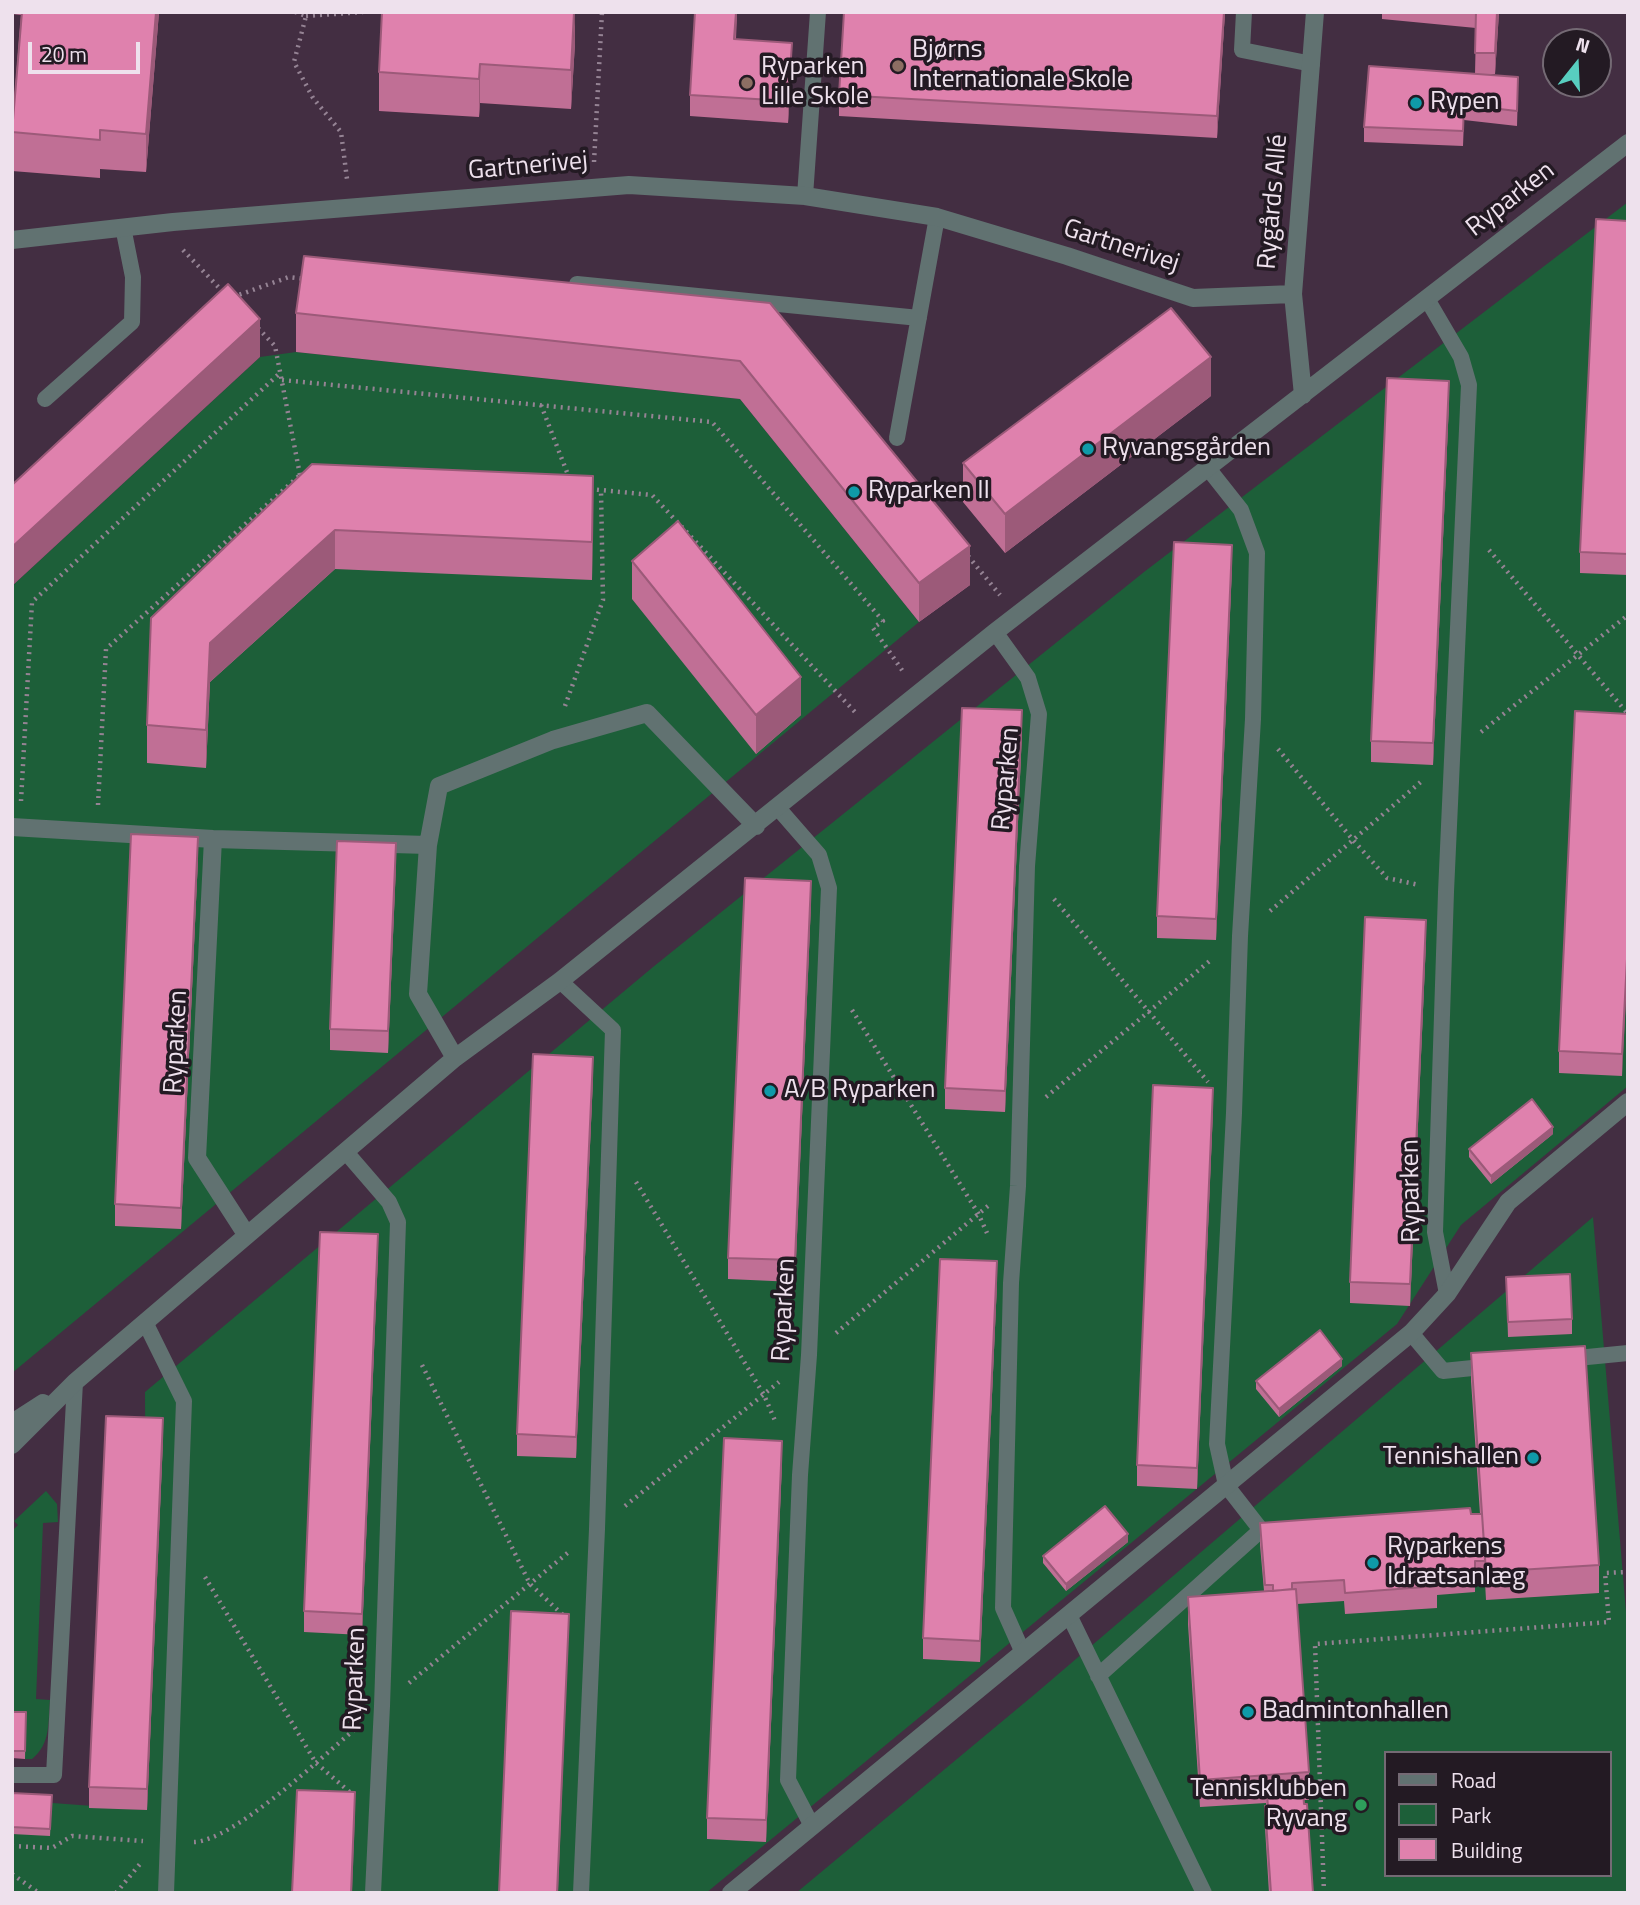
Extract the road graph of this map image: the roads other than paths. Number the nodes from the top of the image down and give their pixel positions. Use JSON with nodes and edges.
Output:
{"nodes":[{"id":1,"x":818,"y":12,"type":"edge"},
{"id":2,"x":1244,"y":12,"type":"edge"},
{"id":3,"x":1315,"y":12,"type":"edge"},
{"id":4,"x":1311,"y":64,"type":"junction"},
{"id":5,"x":1628,"y":143,"type":"edge"},
{"id":6,"x":805,"y":196,"type":"junction"},
{"id":7,"x":937,"y":217,"type":"junction"},
{"id":8,"x":122,"y":226,"type":"junction"},
{"id":9,"x":12,"y":240,"type":"edge"},
{"id":10,"x":577,"y":284,"type":"edge"},
{"id":11,"x":1293,"y":294,"type":"junction"},
{"id":12,"x":1427,"y":299,"type":"junction"},
{"id":13,"x":919,"y":318,"type":"junction"},
{"id":14,"x":1303,"y":395,"type":"junction"},
{"id":15,"x":45,"y":398,"type":"dead end"},
{"id":16,"x":897,"y":438,"type":"dead end"},
{"id":17,"x":1207,"y":467,"type":"junction"},
{"id":18,"x":995,"y":632,"type":"junction"},
{"id":19,"x":778,"y":808,"type":"junction"},
{"id":20,"x":756,"y":825,"type":"junction"},
{"id":21,"x":16,"y":827,"type":"edge"},
{"id":22,"x":213,"y":839,"type":"junction"},
{"id":23,"x":428,"y":845,"type":"junction"},
{"id":24,"x":560,"y":981,"type":"junction"},
{"id":25,"x":455,"y":1058,"type":"junction"},
{"id":26,"x":1628,"y":1102,"type":"edge"},
{"id":27,"x":345,"y":1150,"type":"junction"},
{"id":28,"x":246,"y":1234,"type":"junction"},
{"id":29,"x":1447,"y":1294,"type":"junction"},
{"id":30,"x":145,"y":1322,"type":"junction"},
{"id":31,"x":1411,"y":1333,"type":"junction"},
{"id":32,"x":1628,"y":1353,"type":"edge"},
{"id":33,"x":1549,"y":1361,"type":"edge"},
{"id":34,"x":1509,"y":1365,"type":"edge"},
{"id":35,"x":75,"y":1382,"type":"junction"},
{"id":36,"x":12,"y":1423,"type":"edge"},
{"id":37,"x":12,"y":1445,"type":"edge"},
{"id":38,"x":1226,"y":1485,"type":"junction"},
{"id":39,"x":1069,"y":1615,"type":"junction"},
{"id":40,"x":1023,"y":1653,"type":"junction"},
{"id":41,"x":1098,"y":1676,"type":"junction"},
{"id":42,"x":12,"y":1775,"type":"edge"},
{"id":43,"x":812,"y":1826,"type":"junction"},
{"id":44,"x":166,"y":1893,"type":"edge"},
{"id":45,"x":373,"y":1893,"type":"edge"},
{"id":46,"x":581,"y":1893,"type":"edge"},
{"id":47,"x":731,"y":1893,"type":"edge"},
{"id":48,"x":1204,"y":1893,"type":"edge"}],
"edges":[{"from":1,"to":6,"type":"lane"},
{"from":2,"to":4,"type":"lane"},
{"from":3,"to":4,"type":"street","name":"Rygårds Allé"},
{"from":4,"to":11,"type":"street","name":"Rygårds Allé"},
{"from":5,"to":12,"type":"street","name":"Ryparken"},
{"from":6,"to":7,"type":"street","name":"Gartnerivej"},
{"from":6,"to":8,"type":"street","name":"Gartnerivej"},
{"from":7,"to":11,"type":"street","name":"Gartnerivej"},
{"from":7,"to":13,"type":"lane"},
{"from":8,"to":9,"type":"street","name":"Gartnerivej"},
{"from":8,"to":15,"type":"lane"},
{"from":10,"to":13,"type":"lane"},
{"from":11,"to":14,"type":"street","name":"Rygårds Allé"},
{"from":12,"to":14,"type":"street","name":"Ryparken"},
{"from":12,"to":29,"type":"lane","name":"Ryparken"},
{"from":13,"to":16,"type":"lane"},
{"from":14,"to":17,"type":"street","name":"Ryparken"},
{"from":17,"to":18,"type":"street","name":"Ryparken"},
{"from":17,"to":38,"type":"lane"},
{"from":18,"to":19,"type":"street","name":"Ryparken"},
{"from":18,"to":40,"type":"lane","name":"Ryparken"},
{"from":19,"to":20,"type":"street","name":"Ryparken"},
{"from":19,"to":43,"type":"lane","name":"Ryparken"},
{"from":20,"to":23,"type":"street"},
{"from":20,"to":24,"type":"street","name":"Ryparken"},
{"from":21,"to":22,"type":"street"},
{"from":22,"to":23,"type":"street"},
{"from":22,"to":28,"type":"street","name":"Ryparken"},
{"from":23,"to":25,"type":"street"},
{"from":24,"to":25,"type":"street","name":"Ryparken"},
{"from":24,"to":46,"type":"lane"},
{"from":25,"to":27,"type":"street","name":"Ryparken"},
{"from":26,"to":29,"type":"street"},
{"from":27,"to":28,"type":"street","name":"Ryparken"},
{"from":27,"to":45,"type":"lane","name":"Ryparken"},
{"from":28,"to":30,"type":"street","name":"Ryparken"},
{"from":29,"to":31,"type":"street"},
{"from":30,"to":35,"type":"street","name":"Ryparken"},
{"from":30,"to":44,"type":"lane"},
{"from":31,"to":34,"type":"lane"},
{"from":31,"to":38,"type":"street"},
{"from":32,"to":33,"type":"lane"},
{"from":35,"to":36,"type":"street","name":"Ryparken"},
{"from":35,"to":37,"type":"street","name":"Ryparken"},
{"from":35,"to":42,"type":"lane"},
{"from":38,"to":39,"type":"street"},
{"from":38,"to":41,"type":"lane"},
{"from":39,"to":40,"type":"street"},
{"from":39,"to":41,"type":"lane"},
{"from":40,"to":43,"type":"street"},
{"from":41,"to":48,"type":"lane"},
{"from":43,"to":47,"type":"street"}]}
